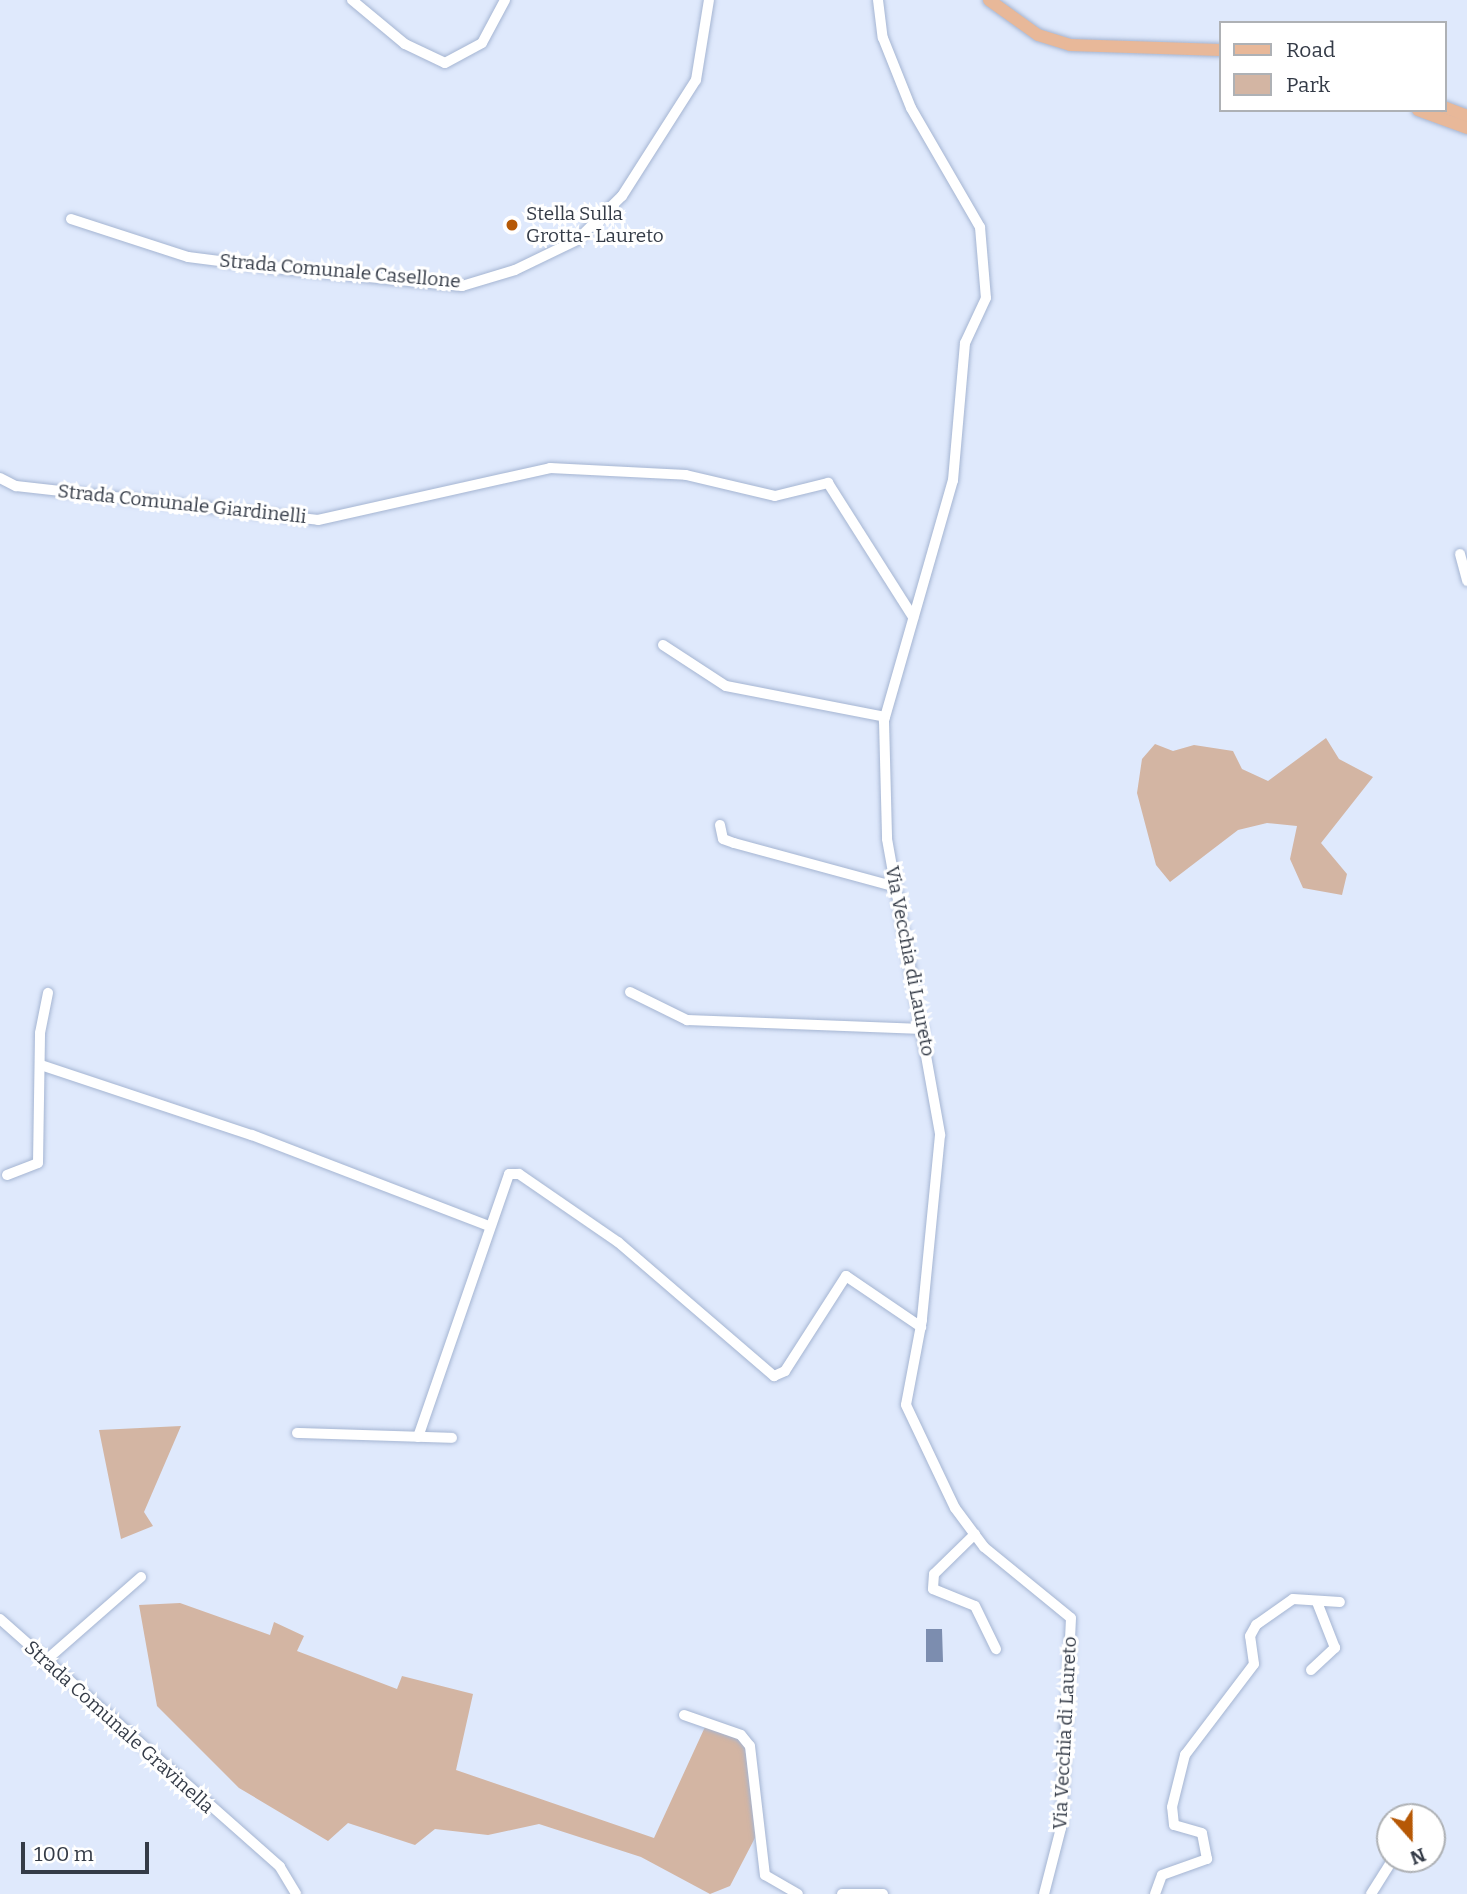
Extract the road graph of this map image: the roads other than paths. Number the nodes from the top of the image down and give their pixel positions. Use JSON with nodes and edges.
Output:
{"nodes":[{"id":1,"x":352,"y":0,"type":"edge"},
{"id":2,"x":505,"y":0,"type":"edge"},
{"id":3,"x":709,"y":0,"type":"edge"},
{"id":4,"x":878,"y":0,"type":"edge"},
{"id":5,"x":989,"y":0,"type":"edge"},
{"id":6,"x":1218,"y":50,"type":"edge"},
{"id":7,"x":1446,"y":106,"type":"edge"},
{"id":8,"x":1446,"y":107,"type":"edge"},
{"id":9,"x":1467,"y":109,"type":"edge"},
{"id":10,"x":1423,"y":112,"type":"edge"},
{"id":11,"x":1467,"y":116,"type":"edge"},
{"id":12,"x":1467,"y":128,"type":"edge"},
{"id":13,"x":71,"y":219,"type":"dead end"},
{"id":14,"x":0,"y":478,"type":"edge"},
{"id":15,"x":1460,"y":554,"type":"dead end"},
{"id":16,"x":1467,"y":581,"type":"edge"},
{"id":17,"x":913,"y":617,"type":"junction"},
{"id":18,"x":663,"y":645,"type":"dead end"},
{"id":19,"x":885,"y":717,"type":"junction"},
{"id":20,"x":720,"y":825,"type":"dead end"},
{"id":21,"x":896,"y":887,"type":"junction"},
{"id":22,"x":630,"y":992,"type":"dead end"},
{"id":23,"x":48,"y":993,"type":"dead end"},
{"id":24,"x":923,"y":1029,"type":"junction"},
{"id":25,"x":41,"y":1065,"type":"junction"},
{"id":26,"x":6,"y":1175,"type":"dead end"},
{"id":27,"x":489,"y":1226,"type":"junction"},
{"id":28,"x":920,"y":1327,"type":"junction"},
{"id":29,"x":297,"y":1433,"type":"dead end"},
{"id":30,"x":418,"y":1437,"type":"junction"},
{"id":31,"x":453,"y":1438,"type":"dead end"},
{"id":32,"x":975,"y":1534,"type":"junction"},
{"id":33,"x":141,"y":1577,"type":"dead end"},
{"id":34,"x":1317,"y":1602,"type":"junction"},
{"id":35,"x":1340,"y":1602,"type":"dead end"},
{"id":36,"x":0,"y":1619,"type":"edge"},
{"id":37,"x":996,"y":1649,"type":"dead end"},
{"id":38,"x":44,"y":1662,"type":"junction"},
{"id":39,"x":1311,"y":1670,"type":"dead end"},
{"id":40,"x":684,"y":1715,"type":"dead end"},
{"id":41,"x":1384,"y":1873,"type":"edge"},
{"id":42,"x":296,"y":1894,"type":"edge"},
{"id":43,"x":798,"y":1894,"type":"edge"},
{"id":44,"x":842,"y":1894,"type":"edge"},
{"id":45,"x":883,"y":1894,"type":"edge"},
{"id":46,"x":1044,"y":1894,"type":"edge"},
{"id":47,"x":1156,"y":1894,"type":"edge"},
{"id":48,"x":1371,"y":1894,"type":"edge"}],
"edges":[{"from":1,"to":2,"type":"street"},
{"from":3,"to":13,"type":"street","name":"Strada Comunale Casellone"},
{"from":4,"to":17,"type":"street","name":"Via Vecchia di Laureto"},
{"from":5,"to":6,"type":"main road"},
{"from":7,"to":9,"type":"street"},
{"from":8,"to":11,"type":"main road"},
{"from":10,"to":12,"type":"main road"},
{"from":14,"to":17,"type":"street","name":"Strada Comunale Giardinelli"},
{"from":15,"to":16,"type":"street"},
{"from":17,"to":19,"type":"street","name":"Via Vecchia di Laureto"},
{"from":18,"to":19,"type":"street"},
{"from":19,"to":21,"type":"street","name":"Via Vecchia di Laureto"},
{"from":20,"to":21,"type":"street"},
{"from":21,"to":24,"type":"street","name":"Via Vecchia di Laureto"},
{"from":22,"to":24,"type":"street"},
{"from":23,"to":25,"type":"street"},
{"from":24,"to":28,"type":"street","name":"Via Vecchia di Laureto"},
{"from":25,"to":26,"type":"street"},
{"from":25,"to":27,"type":"street"},
{"from":27,"to":28,"type":"street"},
{"from":27,"to":30,"type":"street"},
{"from":28,"to":32,"type":"street","name":"Via Vecchia di Laureto"},
{"from":29,"to":30,"type":"street"},
{"from":30,"to":31,"type":"street"},
{"from":32,"to":37,"type":"street"},
{"from":32,"to":46,"type":"street","name":"Via Vecchia di Laureto"},
{"from":33,"to":38,"type":"street"},
{"from":34,"to":35,"type":"street"},
{"from":34,"to":39,"type":"street"},
{"from":34,"to":47,"type":"street"},
{"from":36,"to":38,"type":"street","name":"Strada Comunale Gravinella"},
{"from":38,"to":42,"type":"street","name":"Strada Comunale Gravinella"},
{"from":40,"to":43,"type":"street"},
{"from":41,"to":48,"type":"street"},
{"from":44,"to":45,"type":"street"}]}
